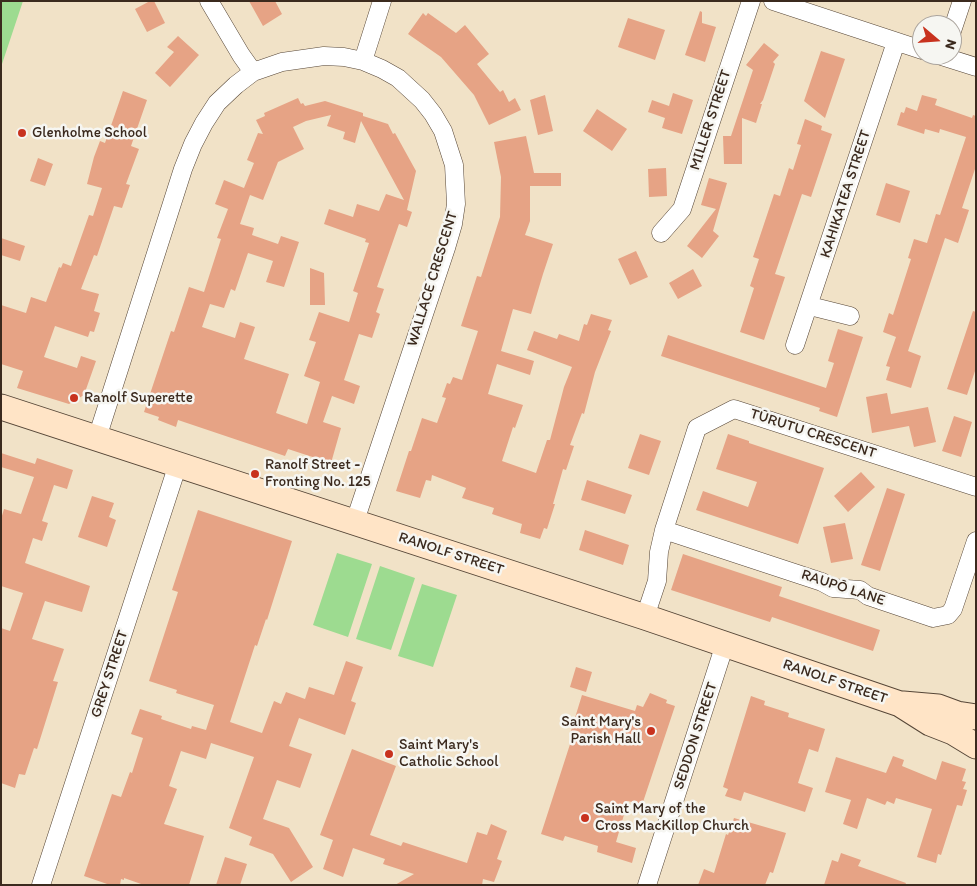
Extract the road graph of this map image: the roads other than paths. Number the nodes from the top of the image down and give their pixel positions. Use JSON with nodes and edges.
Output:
{"nodes":[{"id":1,"x":209,"y":1,"type":"edge"},
{"id":2,"x":382,"y":1,"type":"edge"},
{"id":3,"x":750,"y":1,"type":"edge"},
{"id":4,"x":773,"y":1,"type":"edge"},
{"id":5,"x":962,"y":1,"type":"edge"},
{"id":6,"x":957,"y":15,"type":"edge"},
{"id":7,"x":896,"y":42,"type":"junction"},
{"id":8,"x":912,"y":47,"type":"edge"},
{"id":9,"x":363,"y":61,"type":"junction"},
{"id":10,"x":962,"y":62,"type":"edge"},
{"id":11,"x":976,"y":67,"type":"edge"},
{"id":12,"x":253,"y":72,"type":"junction"},
{"id":13,"x":661,"y":233,"type":"dead end"},
{"id":14,"x":810,"y":306,"type":"junction"},
{"id":15,"x":850,"y":316,"type":"dead end"},
{"id":16,"x":796,"y":345,"type":"dead end"},
{"id":17,"x":1,"y":407,"type":"edge"},
{"id":18,"x":97,"y":438,"type":"junction"},
{"id":19,"x":178,"y":464,"type":"junction"},
{"id":20,"x":976,"y":487,"type":"edge"},
{"id":21,"x":355,"y":521,"type":"junction"},
{"id":22,"x":664,"y":530,"type":"junction"},
{"id":23,"x":976,"y":541,"type":"edge"},
{"id":24,"x":645,"y":617,"type":"junction"},
{"id":25,"x":725,"y":644,"type":"junction"},
{"id":26,"x":900,"y":704,"type":"junction"},
{"id":27,"x":976,"y":717,"type":"edge"},
{"id":28,"x":976,"y":746,"type":"edge"},
{"id":29,"x":41,"y":885,"type":"edge"},
{"id":30,"x":647,"y":885,"type":"edge"}],
"edges":[{"from":1,"to":12,"type":"street"},
{"from":2,"to":9,"type":"street"},
{"from":3,"to":13,"type":"street","name":"MILLER STREET"},
{"from":4,"to":7,"type":"street"},
{"from":5,"to":6,"type":"street"},
{"from":7,"to":8,"type":"street"},
{"from":7,"to":14,"type":"street","name":"KAHIKATEA STREET"},
{"from":9,"to":12,"type":"street","name":"WALLACE CRESCENT"},
{"from":9,"to":21,"type":"street","name":"WALLACE CRESCENT"},
{"from":10,"to":11,"type":"street"},
{"from":12,"to":18,"type":"street","name":"WALLACE CRESCENT"},
{"from":14,"to":15,"type":"street"},
{"from":14,"to":16,"type":"street","name":"KAHIKATEA STREET"},
{"from":17,"to":18,"type":"street","name":"RANOLF STREET"},
{"from":18,"to":19,"type":"street","name":"RANOLF STREET"},
{"from":19,"to":21,"type":"street","name":"RANOLF STREET"},
{"from":19,"to":29,"type":"street","name":"GREY STREET"},
{"from":20,"to":22,"type":"street","name":"TŪRUTU CRESCENT"},
{"from":21,"to":24,"type":"street","name":"RANOLF STREET"},
{"from":22,"to":23,"type":"street","name":"RAUPŌ LANE"},
{"from":22,"to":24,"type":"street","name":"TŪRUTU CRESCENT"},
{"from":24,"to":25,"type":"street","name":"RANOLF STREET"},
{"from":25,"to":26,"type":"street","name":"RANOLF STREET"},
{"from":25,"to":30,"type":"street","name":"SEDDON STREET"},
{"from":26,"to":27,"type":"street","name":"RANOLF STREET"},
{"from":26,"to":28,"type":"street","name":"RANOLF STREET"}]}
